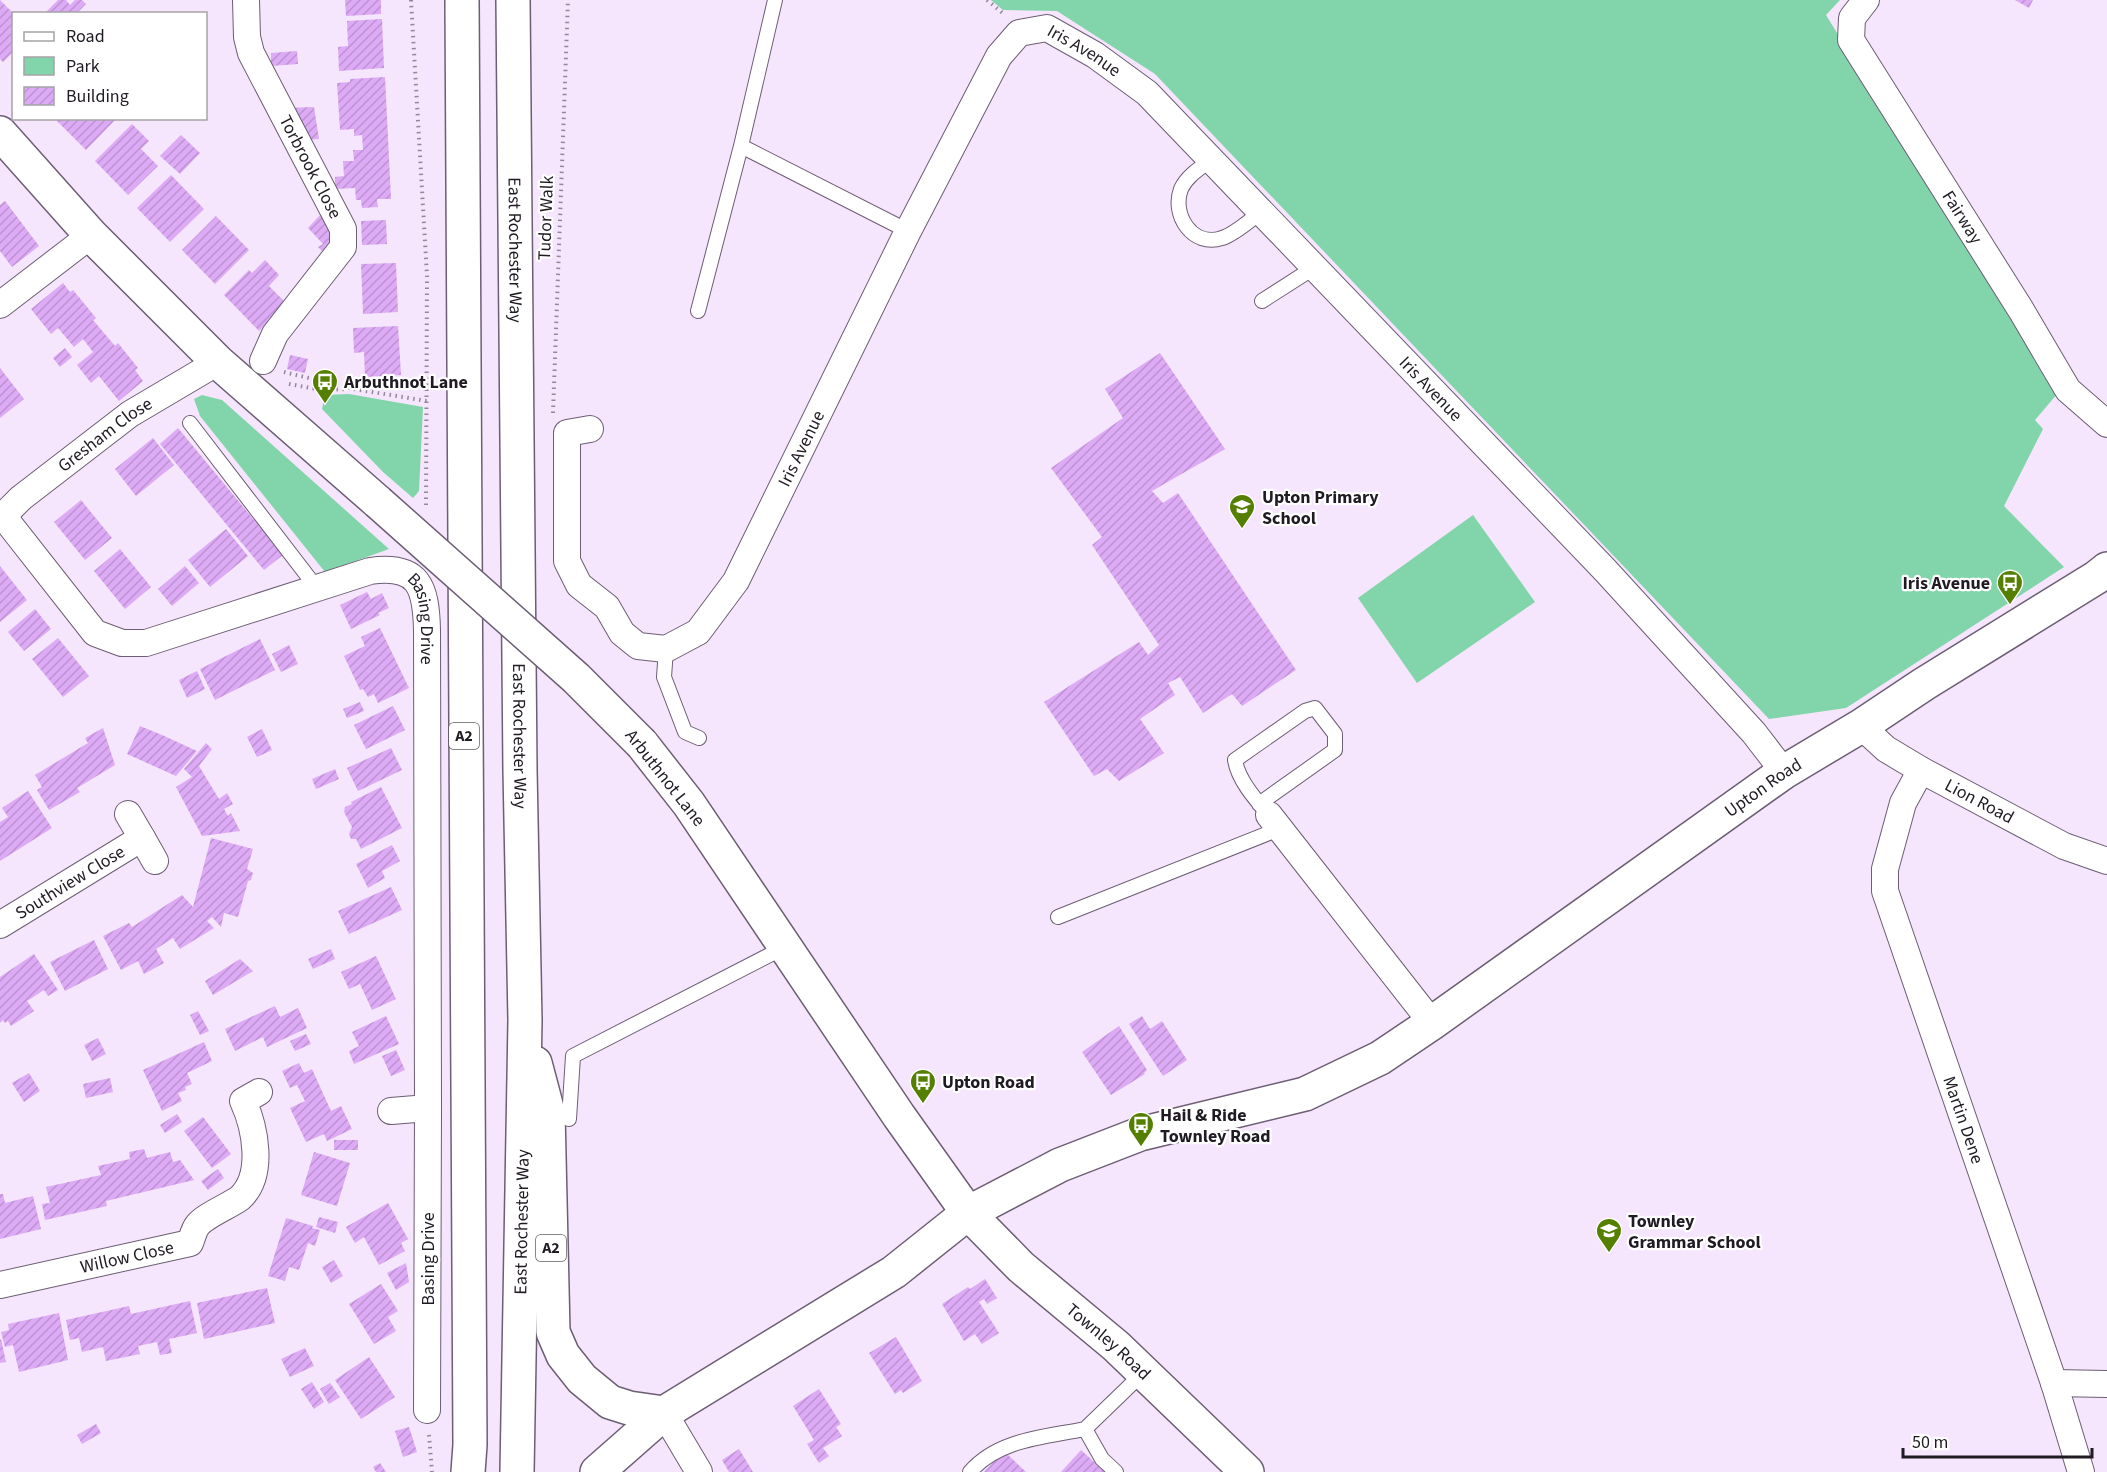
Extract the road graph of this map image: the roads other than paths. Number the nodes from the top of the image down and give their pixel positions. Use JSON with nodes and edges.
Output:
{"nodes":[{"id":1,"x":246,"y":0,"type":"edge"},
{"id":2,"x":462,"y":0,"type":"edge"},
{"id":3,"x":513,"y":0,"type":"edge"},
{"id":4,"x":775,"y":0,"type":"edge"},
{"id":5,"x":1866,"y":0,"type":"edge"},
{"id":6,"x":0,"y":133,"type":"edge"},
{"id":7,"x":741,"y":146,"type":"junction"},
{"id":8,"x":1211,"y":160,"type":"junction"},
{"id":9,"x":1261,"y":212,"type":"junction"},
{"id":10,"x":908,"y":231,"type":"junction"},
{"id":11,"x":92,"y":235,"type":"junction"},
{"id":12,"x":1315,"y":267,"type":"junction"},
{"id":13,"x":1262,"y":301,"type":"dead end"},
{"id":14,"x":0,"y":305,"type":"edge"},
{"id":15,"x":698,"y":311,"type":"dead end"},
{"id":16,"x":263,"y":361,"type":"road end"},
{"id":17,"x":218,"y":362,"type":"junction"},
{"id":18,"x":190,"y":423,"type":"dead end"},
{"id":19,"x":2107,"y":424,"type":"edge"},
{"id":20,"x":579,"y":431,"type":"road end"},
{"id":21,"x":2,"y":517,"type":"edge"},
{"id":22,"x":2107,"y":569,"type":"edge"},
{"id":23,"x":316,"y":587,"type":"junction"},
{"id":24,"x":666,"y":649,"type":"junction"},
{"id":25,"x":1861,"y":726,"type":"junction"},
{"id":26,"x":699,"y":738,"type":"dead end"},
{"id":27,"x":1921,"y":770,"type":"junction"},
{"id":28,"x":1784,"y":772,"type":"junction"},
{"id":29,"x":128,"y":814,"type":"dead end"},
{"id":30,"x":1269,"y":816,"type":"junction"},
{"id":31,"x":142,"y":838,"type":"junction"},
{"id":32,"x":155,"y":861,"type":"dead end"},
{"id":33,"x":2107,"y":861,"type":"edge"},
{"id":34,"x":1058,"y":917,"type":"dead end"},
{"id":35,"x":0,"y":925,"type":"edge"},
{"id":36,"x":785,"y":947,"type":"junction"},
{"id":37,"x":525,"y":1020,"type":"junction"},
{"id":38,"x":1432,"y":1023,"type":"junction"},
{"id":39,"x":243,"y":1101,"type":"dead end"},
{"id":40,"x":429,"y":1108,"type":"junction"},
{"id":41,"x":390,"y":1111,"type":"dead end"},
{"id":42,"x":570,"y":1119,"type":"dead end"},
{"id":43,"x":968,"y":1214,"type":"junction"},
{"id":44,"x":0,"y":1285,"type":"edge"},
{"id":45,"x":1143,"y":1373,"type":"junction"},
{"id":46,"x":2054,"y":1383,"type":"junction"},
{"id":47,"x":2107,"y":1384,"type":"edge"},
{"id":48,"x":426,"y":1410,"type":"road end"},
{"id":49,"x":664,"y":1413,"type":"junction"},
{"id":50,"x":1086,"y":1429,"type":"junction"},
{"id":51,"x":468,"y":1472,"type":"edge"},
{"id":52,"x":517,"y":1472,"type":"edge"},
{"id":53,"x":597,"y":1472,"type":"edge"},
{"id":54,"x":699,"y":1472,"type":"edge"},
{"id":55,"x":970,"y":1472,"type":"edge"},
{"id":56,"x":1116,"y":1472,"type":"edge"},
{"id":57,"x":1247,"y":1472,"type":"edge"},
{"id":58,"x":2080,"y":1472,"type":"edge"}],
"edges":[{"from":1,"to":16,"type":"street","name":"Torbrook Close"},
{"from":2,"to":51,"type":"main road","number":"A2"},
{"from":3,"to":37,"type":"main road","name":"East Rochester Way","number":"A2"},
{"from":4,"to":7,"type":"lane"},
{"from":5,"to":19,"type":"street","name":"Fairway"},
{"from":6,"to":11,"type":"main road","name":"Arbuthnot Lane"},
{"from":7,"to":10,"type":"lane"},
{"from":7,"to":15,"type":"lane"},
{"from":8,"to":9,"type":"street","name":"Iris Avenue"},
{"from":8,"to":9,"type":"lane"},
{"from":8,"to":10,"type":"street","name":"Iris Avenue"},
{"from":9,"to":12,"type":"street","name":"Iris Avenue"},
{"from":10,"to":24,"type":"street","name":"Iris Avenue"},
{"from":11,"to":14,"type":"street"},
{"from":11,"to":17,"type":"main road","name":"Arbuthnot Lane"},
{"from":12,"to":13,"type":"lane"},
{"from":12,"to":28,"type":"street","name":"Iris Avenue"},
{"from":17,"to":21,"type":"street","name":"Gresham Close"},
{"from":17,"to":36,"type":"main road","name":"Arbuthnot Lane","bridge":true},
{"from":18,"to":23,"type":"lane"},
{"from":20,"to":24,"type":"street"},
{"from":21,"to":23,"type":"street","name":"Basing Drive"},
{"from":22,"to":25,"type":"main road","name":"Upton Road"},
{"from":23,"to":40,"type":"street","name":"Basing Drive"},
{"from":24,"to":26,"type":"lane"},
{"from":25,"to":27,"type":"street","name":"Lion Road"},
{"from":25,"to":28,"type":"main road","name":"Upton Road"},
{"from":27,"to":33,"type":"street","name":"Lion Road"},
{"from":27,"to":46,"type":"street","name":"Martin Dene"},
{"from":28,"to":38,"type":"main road","name":"Upton Road"},
{"from":29,"to":31,"type":"street","name":"Southview Close"},
{"from":30,"to":30,"type":"lane"},
{"from":30,"to":34,"type":"lane"},
{"from":30,"to":38,"type":"street"},
{"from":31,"to":32,"type":"street","name":"Southview Close"},
{"from":31,"to":35,"type":"street","name":"Southview Close"},
{"from":36,"to":42,"type":"lane"},
{"from":36,"to":43,"type":"main road","name":"Arbuthnot Lane"},
{"from":37,"to":49,"type":"main road","number":"A2"},
{"from":37,"to":52,"type":"main road","name":"East Rochester Way","number":"A2"},
{"from":38,"to":43,"type":"main road","name":"Upton Road"},
{"from":39,"to":44,"type":"street","name":"Willow Close"},
{"from":40,"to":41,"type":"street"},
{"from":40,"to":48,"type":"street","name":"Basing Drive"},
{"from":43,"to":45,"type":"main road","name":"Townley Road"},
{"from":43,"to":49,"type":"main road","name":"Upton Road"},
{"from":45,"to":50,"type":"lane"},
{"from":45,"to":57,"type":"main road","name":"Townley Road"},
{"from":46,"to":47,"type":"street"},
{"from":46,"to":58,"type":"street","name":"Martin Dene"},
{"from":49,"to":53,"type":"main road","name":"Upton Road"},
{"from":49,"to":54,"type":"street"},
{"from":50,"to":55,"type":"lane"},
{"from":50,"to":56,"type":"lane"}]}
